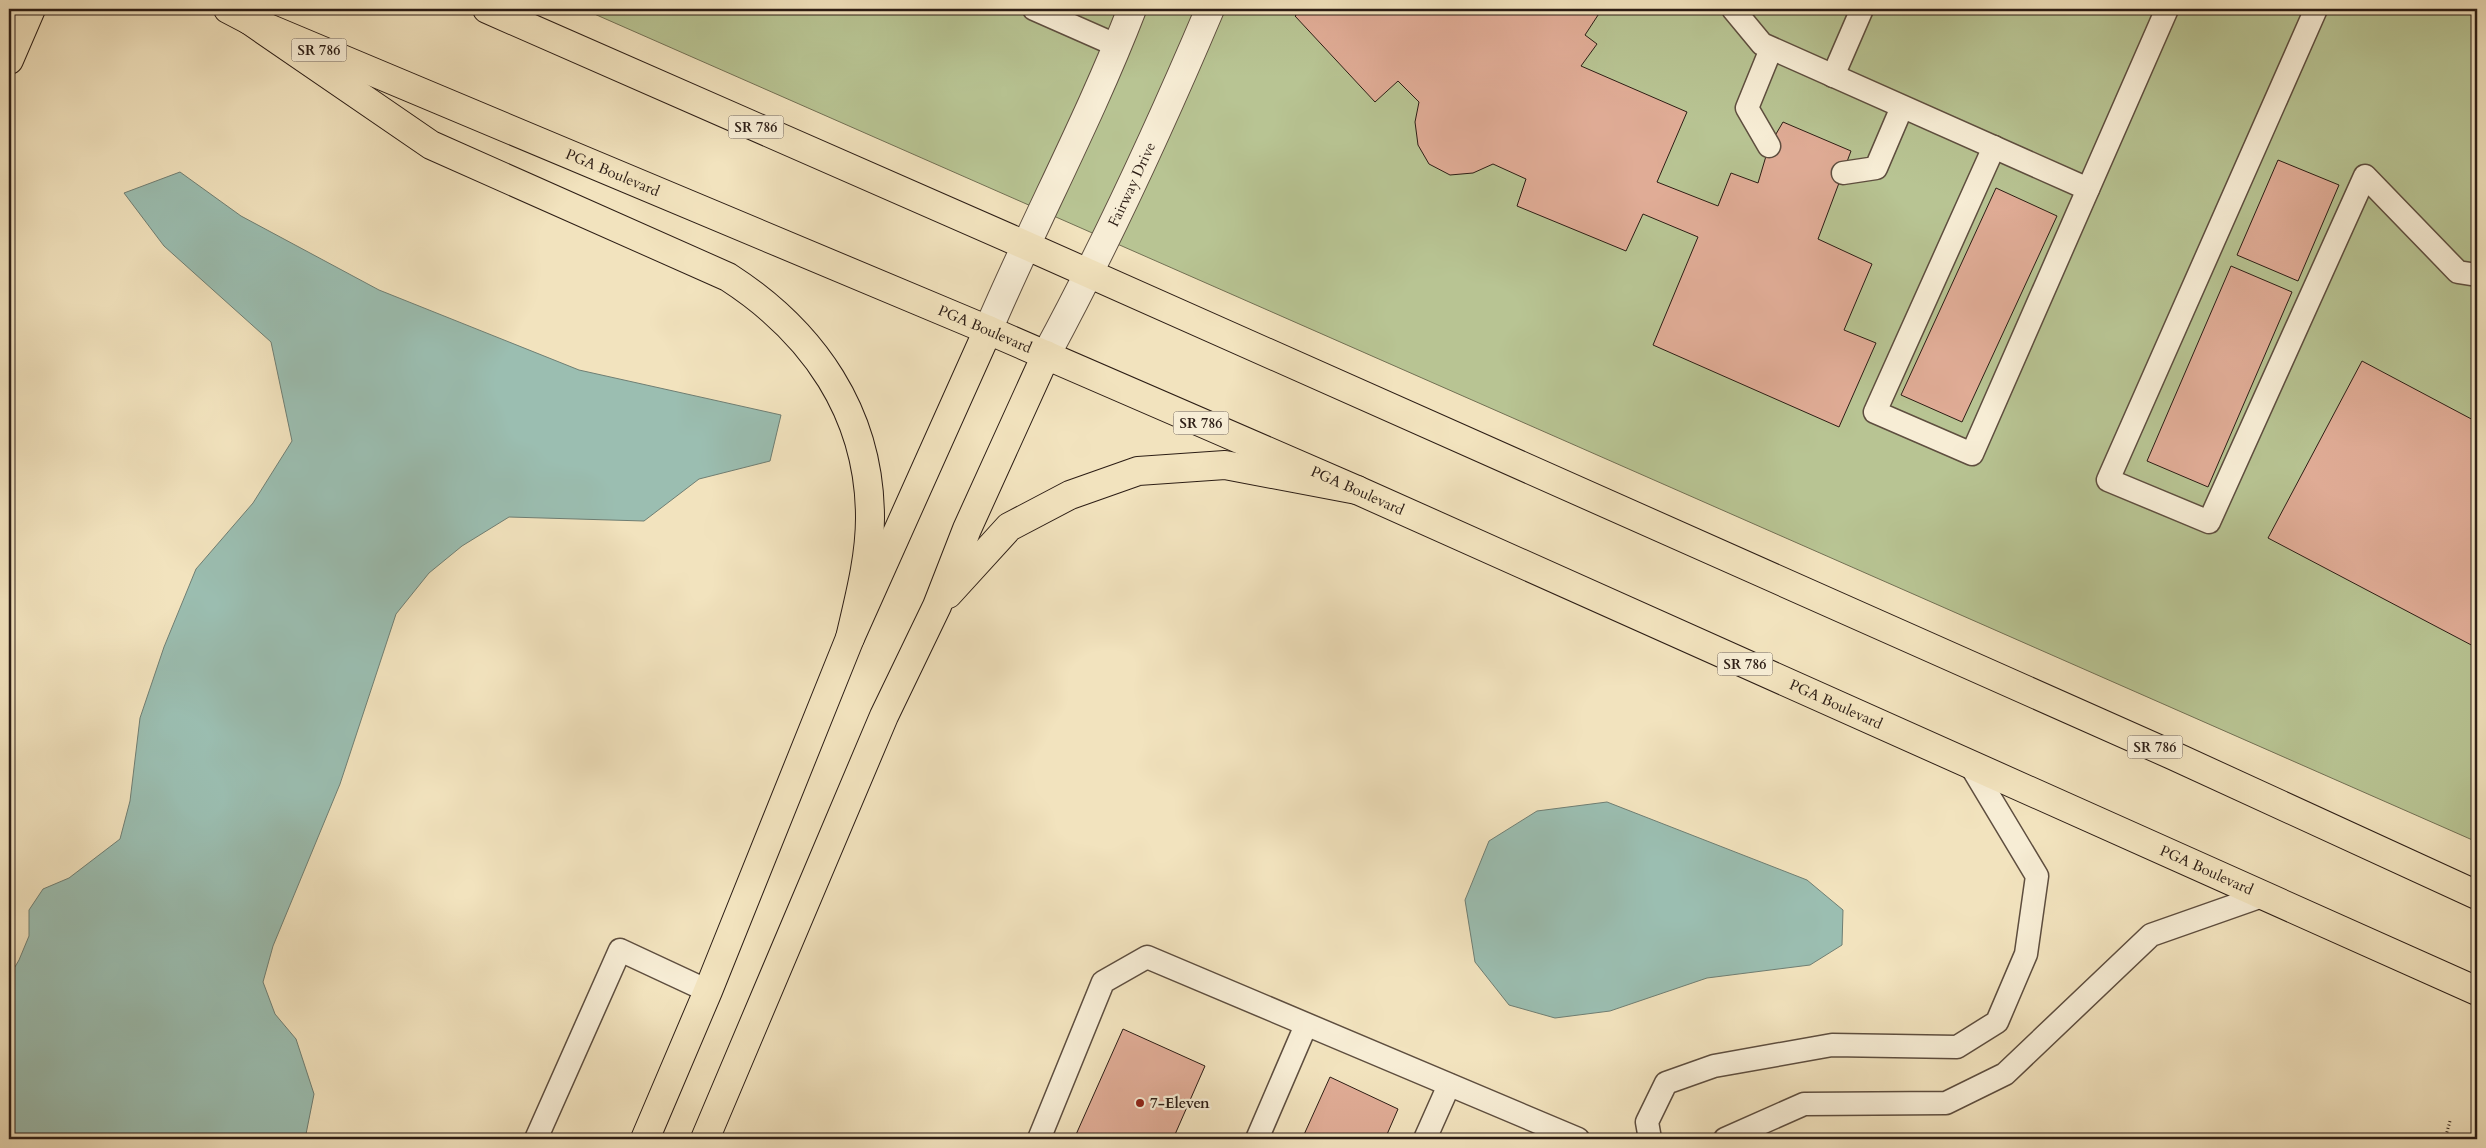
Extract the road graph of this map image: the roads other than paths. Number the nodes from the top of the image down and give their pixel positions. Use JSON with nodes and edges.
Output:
{"nodes":[{"id":1,"x":31,"y":9,"type":"edge"},
{"id":2,"x":486,"y":9,"type":"edge"},
{"id":3,"x":1034,"y":9,"type":"edge"},
{"id":4,"x":1132,"y":9,"type":"edge"},
{"id":5,"x":1210,"y":9,"type":"edge"},
{"id":6,"x":1733,"y":9,"type":"edge"},
{"id":7,"x":1862,"y":9,"type":"edge"},
{"id":8,"x":2167,"y":9,"type":"edge"},
{"id":9,"x":2316,"y":9,"type":"edge"},
{"id":10,"x":238,"y":14,"type":"edge"},
{"id":11,"x":1118,"y":46,"type":"junction"},
{"id":12,"x":1771,"y":49,"type":"junction"},
{"id":13,"x":9,"y":60,"type":"edge"},
{"id":14,"x":1833,"y":76,"type":"junction"},
{"id":15,"x":1902,"y":107,"type":"junction"},
{"id":16,"x":1769,"y":146,"type":"dead end"},
{"id":17,"x":1994,"y":147,"type":"junction"},
{"id":18,"x":1843,"y":173,"type":"dead end"},
{"id":19,"x":2088,"y":189,"type":"junction"},
{"id":20,"x":1025,"y":245,"type":"junction"},
{"id":21,"x":1089,"y":275,"type":"junction"},
{"id":22,"x":2477,"y":275,"type":"edge"},
{"id":23,"x":988,"y":330,"type":"junction"},
{"id":24,"x":1046,"y":355,"type":"junction"},
{"id":25,"x":1357,"y":490,"type":"junction"},
{"id":26,"x":937,"y":606,"type":"junction"},
{"id":27,"x":850,"y":638,"type":"junction"},
{"id":28,"x":1971,"y":766,"type":"junction"},
{"id":29,"x":2477,"y":895,"type":"edge"},
{"id":30,"x":2262,"y":896,"type":"junction"},
{"id":31,"x":708,"y":991,"type":"junction"},
{"id":32,"x":2477,"y":991,"type":"edge"},
{"id":33,"x":1306,"y":1025,"type":"junction"},
{"id":34,"x":1449,"y":1085,"type":"junction"},
{"id":35,"x":536,"y":1139,"type":"edge"},
{"id":36,"x":645,"y":1139,"type":"edge"},
{"id":37,"x":705,"y":1139,"type":"edge"},
{"id":38,"x":1038,"y":1139,"type":"edge"},
{"id":39,"x":1258,"y":1139,"type":"edge"},
{"id":40,"x":1425,"y":1139,"type":"edge"},
{"id":41,"x":1578,"y":1139,"type":"edge"},
{"id":42,"x":1650,"y":1139,"type":"edge"},
{"id":43,"x":1725,"y":1139,"type":"edge"}],
"edges":[{"from":1,"to":13,"type":"main road"},
{"from":2,"to":20,"type":"main road","number":"SR 786"},
{"from":3,"to":11,"type":"lane"},
{"from":4,"to":11,"type":"street"},
{"from":5,"to":21,"type":"street","name":"Fairway Drive"},
{"from":6,"to":12,"type":"lane"},
{"from":7,"to":14,"type":"lane"},
{"from":8,"to":19,"type":"lane"},
{"from":9,"to":22,"type":"lane"},
{"from":10,"to":23,"type":"main road","name":"PGA Boulevard","number":"SR 786"},
{"from":10,"to":27,"type":"main road"},
{"from":11,"to":20,"type":"street"},
{"from":12,"to":14,"type":"lane"},
{"from":12,"to":16,"type":"lane"},
{"from":14,"to":15,"type":"lane"},
{"from":15,"to":17,"type":"lane"},
{"from":15,"to":18,"type":"lane"},
{"from":17,"to":19,"type":"lane"},
{"from":17,"to":19,"type":"lane"},
{"from":20,"to":21,"type":"main road","number":"SR 786"},
{"from":20,"to":23,"type":"street"},
{"from":21,"to":24,"type":"street","name":"Fairway Drive"},
{"from":21,"to":29,"type":"main road","number":"SR 786"},
{"from":23,"to":24,"type":"main road","name":"PGA Boulevard","number":"SR 786"},
{"from":23,"to":27,"type":"main road"},
{"from":24,"to":25,"type":"main road","name":"PGA Boulevard","number":"SR 786"},
{"from":24,"to":26,"type":"main road"},
{"from":25,"to":26,"type":"main road"},
{"from":25,"to":28,"type":"main road","name":"PGA Boulevard","number":"SR 786"},
{"from":26,"to":37,"type":"main road"},
{"from":27,"to":31,"type":"main road"},
{"from":28,"to":30,"type":"main road","name":"PGA Boulevard","number":"SR 786"},
{"from":28,"to":42,"type":"lane"},
{"from":30,"to":32,"type":"main road","name":"PGA Boulevard","number":"SR 786"},
{"from":30,"to":43,"type":"lane"},
{"from":31,"to":35,"type":"lane"},
{"from":31,"to":36,"type":"main road"},
{"from":33,"to":34,"type":"lane"},
{"from":33,"to":38,"type":"lane"},
{"from":33,"to":39,"type":"lane"},
{"from":34,"to":40,"type":"lane"},
{"from":34,"to":41,"type":"lane"}]}
